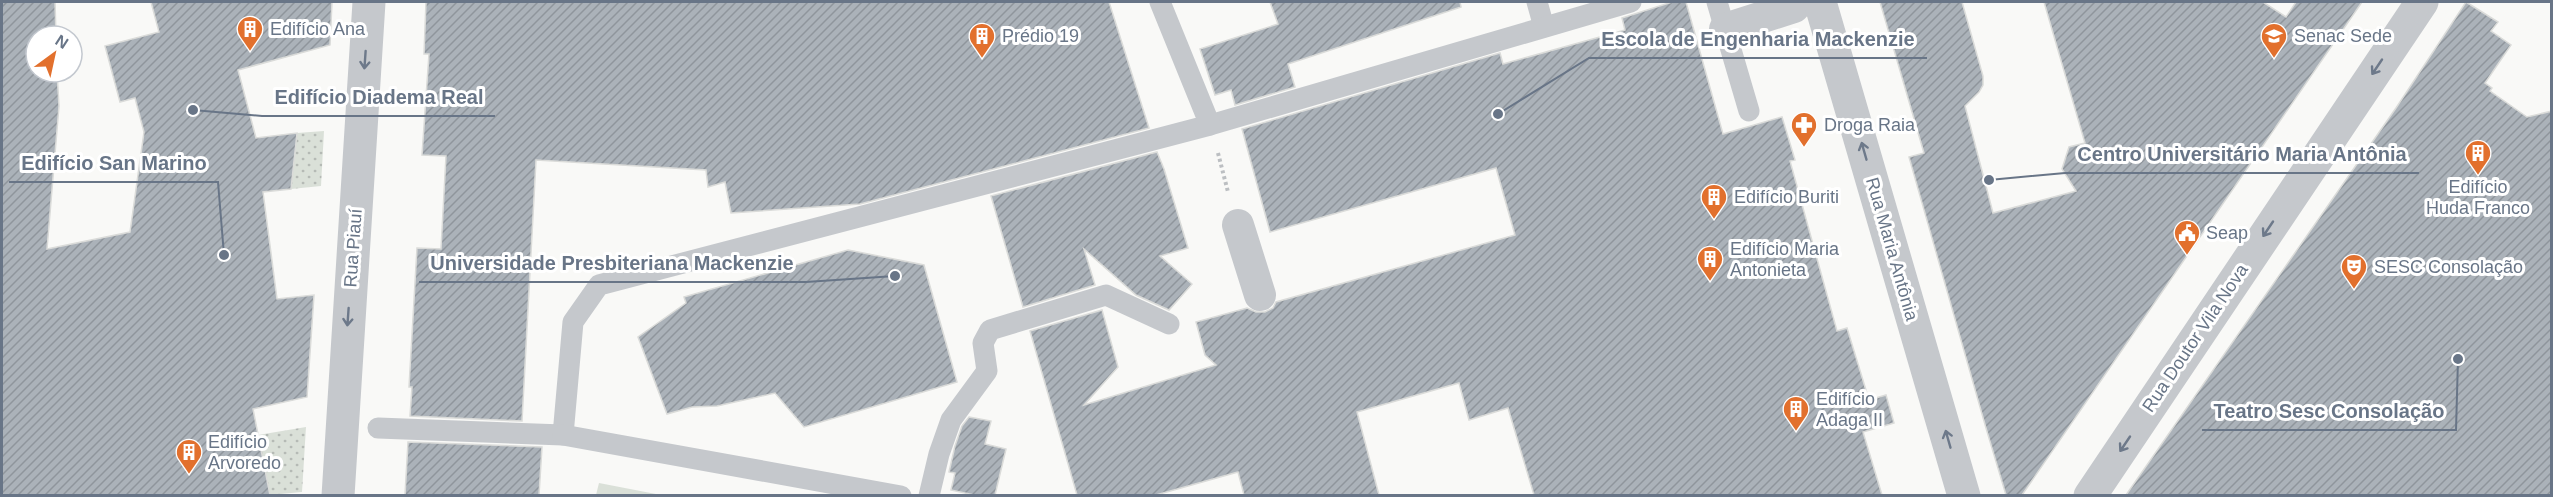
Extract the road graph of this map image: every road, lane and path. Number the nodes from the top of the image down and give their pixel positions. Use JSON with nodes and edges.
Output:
{"nodes":[{"id":1,"x":369,"y":2,"type":"edge"},
{"id":2,"x":1160,"y":2,"type":"edge"},
{"id":3,"x":1538,"y":2,"type":"edge"},
{"id":4,"x":1631,"y":2,"type":"edge"},
{"id":5,"x":2422,"y":2,"type":"edge"},
{"id":6,"x":1807,"y":4,"type":"edge"},
{"id":7,"x":1721,"y":15,"type":"edge"},
{"id":8,"x":1544,"y":27,"type":"junction"},
{"id":9,"x":1749,"y":111,"type":"dead end"},
{"id":10,"x":1210,"y":125,"type":"junction"},
{"id":11,"x":1238,"y":225,"type":"joint"},
{"id":12,"x":1260,"y":295,"type":"dead end"},
{"id":13,"x":1169,"y":324,"type":"dead end"},
{"id":14,"x":378,"y":428,"type":"dead end"},
{"id":15,"x":563,"y":435,"type":"junction"},
{"id":16,"x":338,"y":495,"type":"edge"},
{"id":17,"x":901,"y":495,"type":"edge"},
{"id":18,"x":929,"y":495,"type":"edge"},
{"id":19,"x":1964,"y":495,"type":"edge"},
{"id":20,"x":2090,"y":495,"type":"edge"}],
"edges":[{"from":1,"to":16,"type":"street","name":"Rua Piauí","one_way":true},
{"from":2,"to":10,"type":"lane"},
{"from":3,"to":8,"type":"lane"},
{"from":4,"to":8,"type":"lane"},
{"from":5,"to":20,"type":"street","name":"Rua Doutor Vila Nova","one_way":true},
{"from":6,"to":7,"type":"street"},
{"from":19,"to":6,"type":"street","name":"Rua Maria Antônia","one_way":true},
{"from":7,"to":9,"type":"lane"},
{"from":8,"to":10,"type":"lane"},
{"from":10,"to":11,"type":"path"},
{"from":10,"to":15,"type":"lane"},
{"from":11,"to":12,"type":"street"},
{"from":13,"to":18,"type":"lane"},
{"from":14,"to":15,"type":"lane"},
{"from":15,"to":17,"type":"lane"}]}
